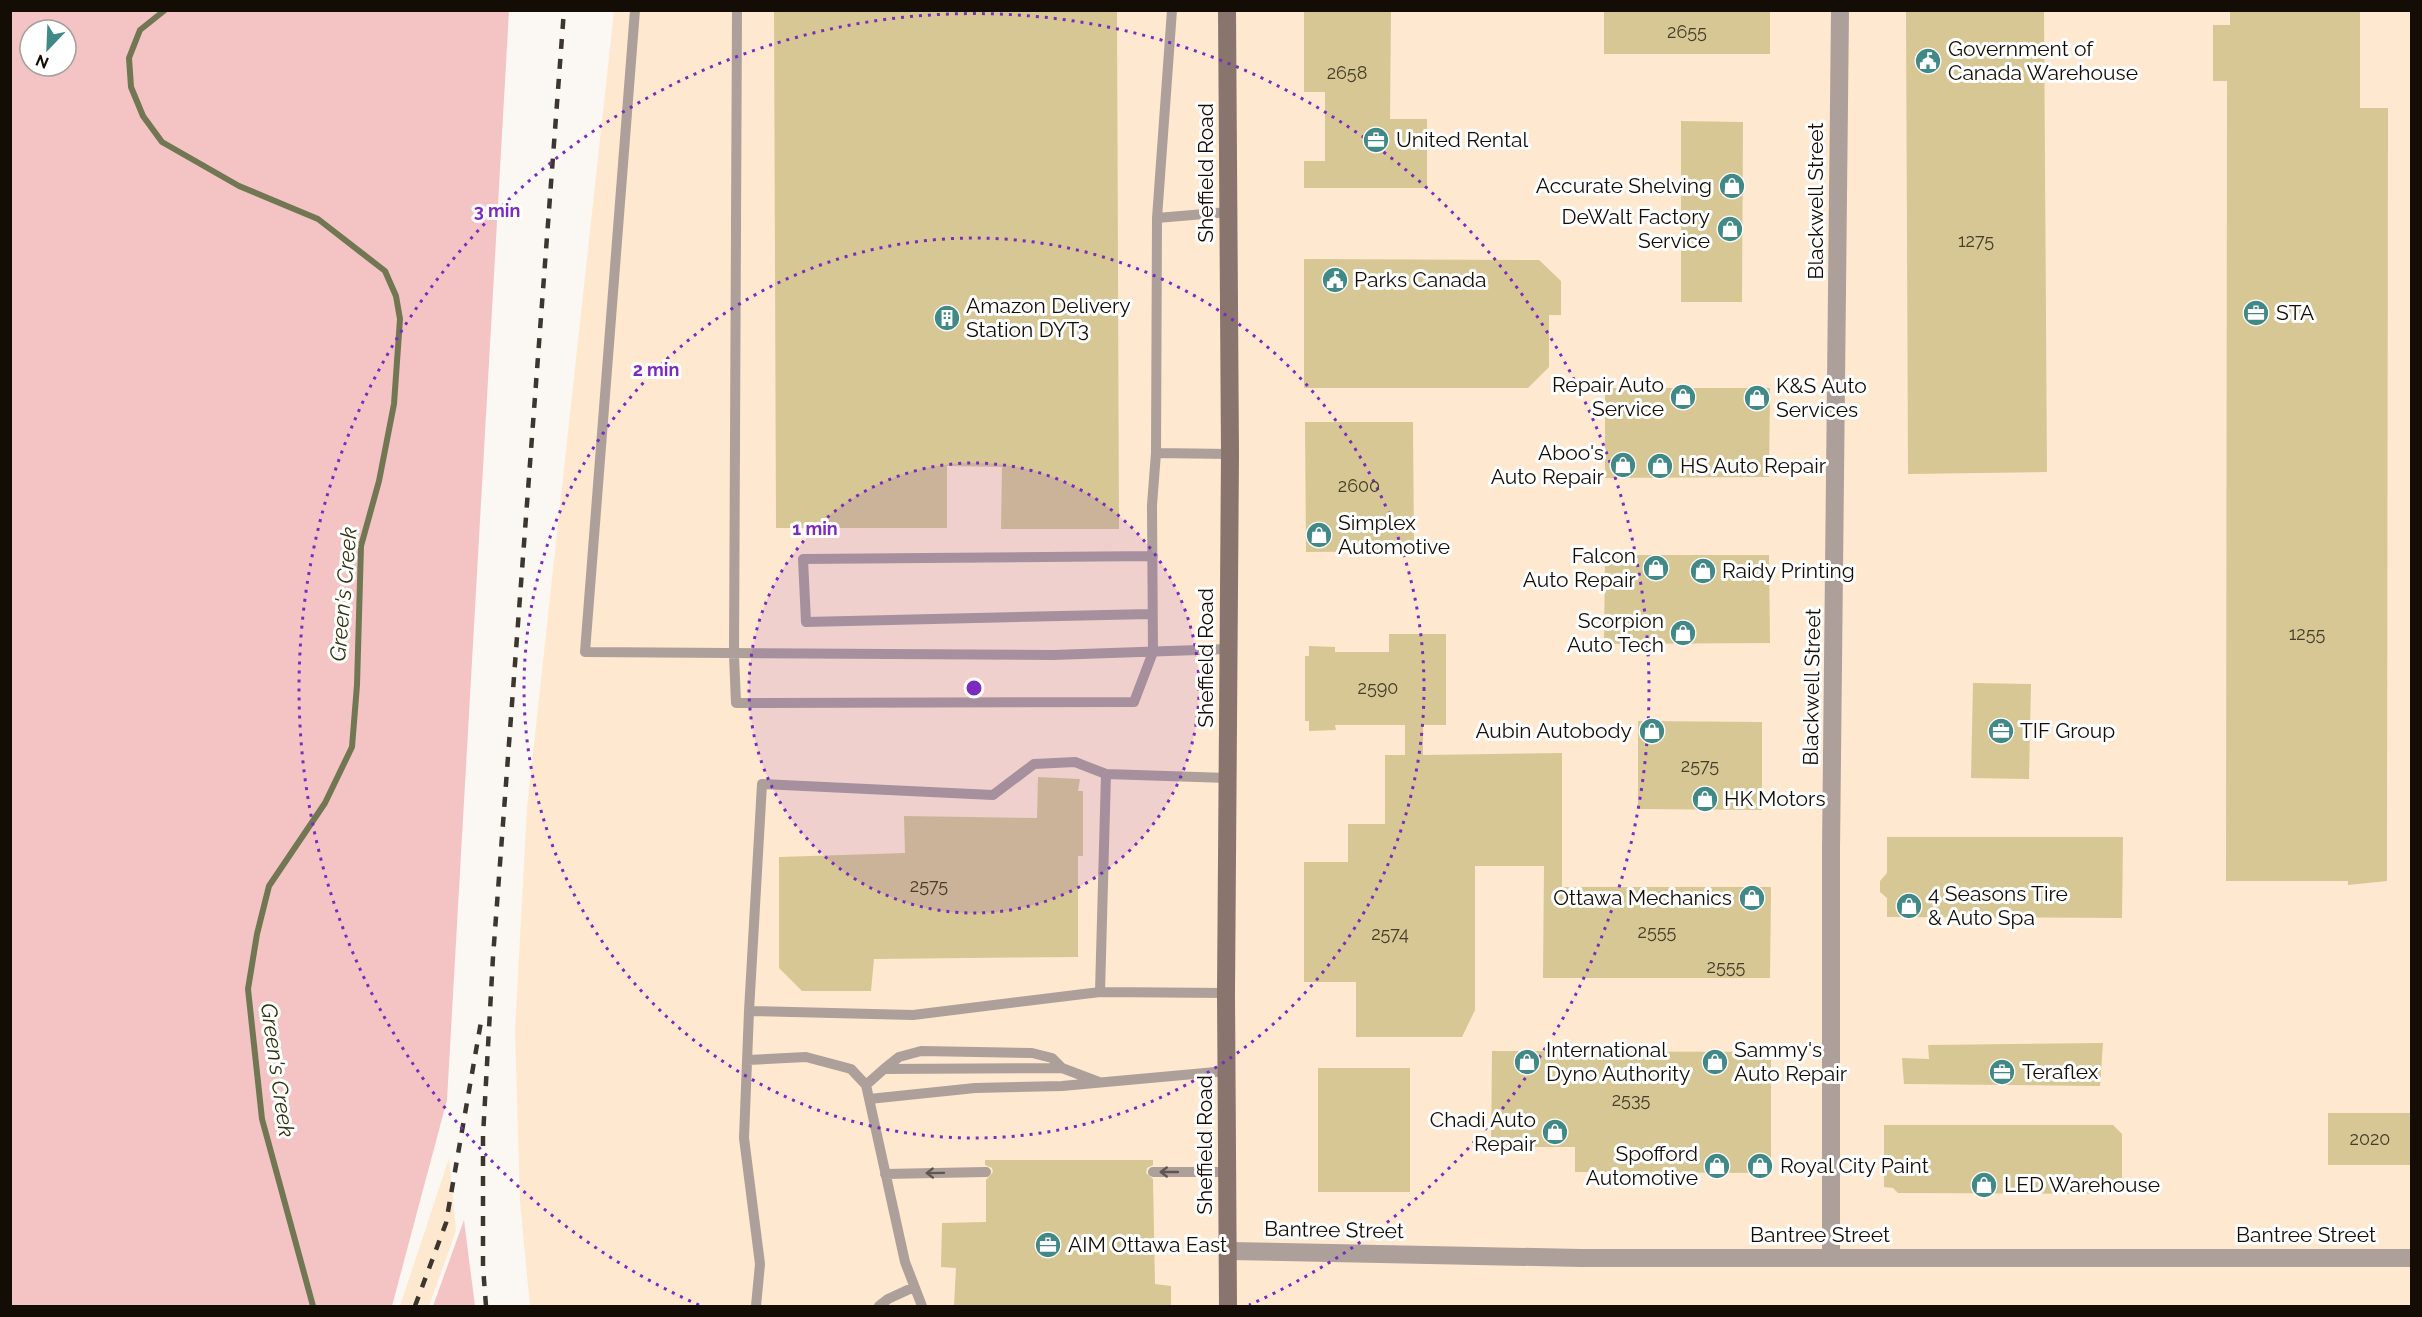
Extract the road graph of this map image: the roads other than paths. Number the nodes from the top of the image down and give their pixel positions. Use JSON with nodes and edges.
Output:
{"nodes":[{"id":1,"x":635,"y":10,"type":"edge"},
{"id":2,"x":737,"y":10,"type":"edge"},
{"id":3,"x":1172,"y":10,"type":"edge"},
{"id":4,"x":1227,"y":10,"type":"edge"},
{"id":5,"x":1840,"y":10,"type":"edge"},
{"id":6,"x":1228,"y":212,"type":"junction"},
{"id":7,"x":1157,"y":218,"type":"junction"},
{"id":8,"x":1156,"y":453,"type":"junction"},
{"id":9,"x":1230,"y":453,"type":"junction"},
{"id":10,"x":1153,"y":556,"type":"junction"},
{"id":11,"x":1150,"y":614,"type":"junction"},
{"id":12,"x":1227,"y":649,"type":"junction"},
{"id":13,"x":1153,"y":652,"type":"junction"},
{"id":14,"x":734,"y":655,"type":"junction"},
{"id":15,"x":1106,"y":774,"type":"junction"},
{"id":16,"x":1228,"y":778,"type":"junction"},
{"id":17,"x":1100,"y":992,"type":"junction"},
{"id":18,"x":1226,"y":993,"type":"junction"},
{"id":19,"x":748,"y":1011,"type":"junction"},
{"id":20,"x":747,"y":1060,"type":"junction"},
{"id":21,"x":1062,"y":1068,"type":"junction"},
{"id":22,"x":884,"y":1069,"type":"junction"},
{"id":23,"x":1227,"y":1071,"type":"junction"},
{"id":24,"x":1102,"y":1083,"type":"junction"},
{"id":25,"x":866,"y":1085,"type":"junction"},
{"id":26,"x":869,"y":1099,"type":"junction"},
{"id":27,"x":986,"y":1172,"type":"dead end"},
{"id":28,"x":1153,"y":1172,"type":"dead end"},
{"id":29,"x":1228,"y":1172,"type":"junction"},
{"id":30,"x":885,"y":1174,"type":"junction"},
{"id":31,"x":1228,"y":1251,"type":"junction"},
{"id":32,"x":1831,"y":1257,"type":"junction"},
{"id":33,"x":2412,"y":1258,"type":"edge"},
{"id":34,"x":914,"y":1287,"type":"junction"},
{"id":35,"x":756,"y":1306,"type":"edge"},
{"id":36,"x":879,"y":1306,"type":"edge"},
{"id":37,"x":922,"y":1306,"type":"edge"},
{"id":38,"x":1228,"y":1306,"type":"edge"}],
"edges":[{"from":1,"to":14,"type":"lane"},
{"from":2,"to":14,"type":"lane"},
{"from":3,"to":7,"type":"lane"},
{"from":4,"to":6,"type":"street","name":"Sheffield Road"},
{"from":5,"to":32,"type":"street","name":"Blackwell Street"},
{"from":6,"to":7,"type":"lane"},
{"from":6,"to":9,"type":"street","name":"Sheffield Road"},
{"from":7,"to":8,"type":"lane"},
{"from":8,"to":9,"type":"lane"},
{"from":8,"to":10,"type":"lane"},
{"from":9,"to":12,"type":"street","name":"Sheffield Road"},
{"from":10,"to":11,"type":"lane"},
{"from":10,"to":11,"type":"lane"},
{"from":11,"to":13,"type":"lane"},
{"from":12,"to":13,"type":"lane"},
{"from":12,"to":16,"type":"street","name":"Sheffield Road"},
{"from":13,"to":14,"type":"lane"},
{"from":13,"to":14,"type":"lane"},
{"from":15,"to":16,"type":"lane"},
{"from":15,"to":17,"type":"lane"},
{"from":15,"to":19,"type":"lane"},
{"from":16,"to":18,"type":"street","name":"Sheffield Road"},
{"from":17,"to":18,"type":"lane"},
{"from":17,"to":19,"type":"lane"},
{"from":18,"to":23,"type":"street","name":"Sheffield Road"},
{"from":19,"to":20,"type":"lane"},
{"from":20,"to":25,"type":"lane"},
{"from":20,"to":35,"type":"lane"},
{"from":21,"to":22,"type":"lane"},
{"from":21,"to":22,"type":"lane"},
{"from":21,"to":24,"type":"lane"},
{"from":22,"to":25,"type":"lane"},
{"from":23,"to":24,"type":"lane"},
{"from":23,"to":29,"type":"street","name":"Sheffield Road"},
{"from":24,"to":26,"type":"lane"},
{"from":25,"to":26,"type":"lane"},
{"from":26,"to":30,"type":"lane"},
{"from":27,"to":30,"type":"lane","one_way":true},
{"from":29,"to":28,"type":"lane","one_way":true},
{"from":29,"to":31,"type":"street","name":"Sheffield Road"},
{"from":30,"to":34,"type":"lane"},
{"from":31,"to":32,"type":"street","name":"Bantree Street"},
{"from":31,"to":38,"type":"street","name":"Sheffield Road"},
{"from":32,"to":33,"type":"street","name":"Bantree Street"},
{"from":34,"to":36,"type":"lane"},
{"from":34,"to":37,"type":"lane"}]}
